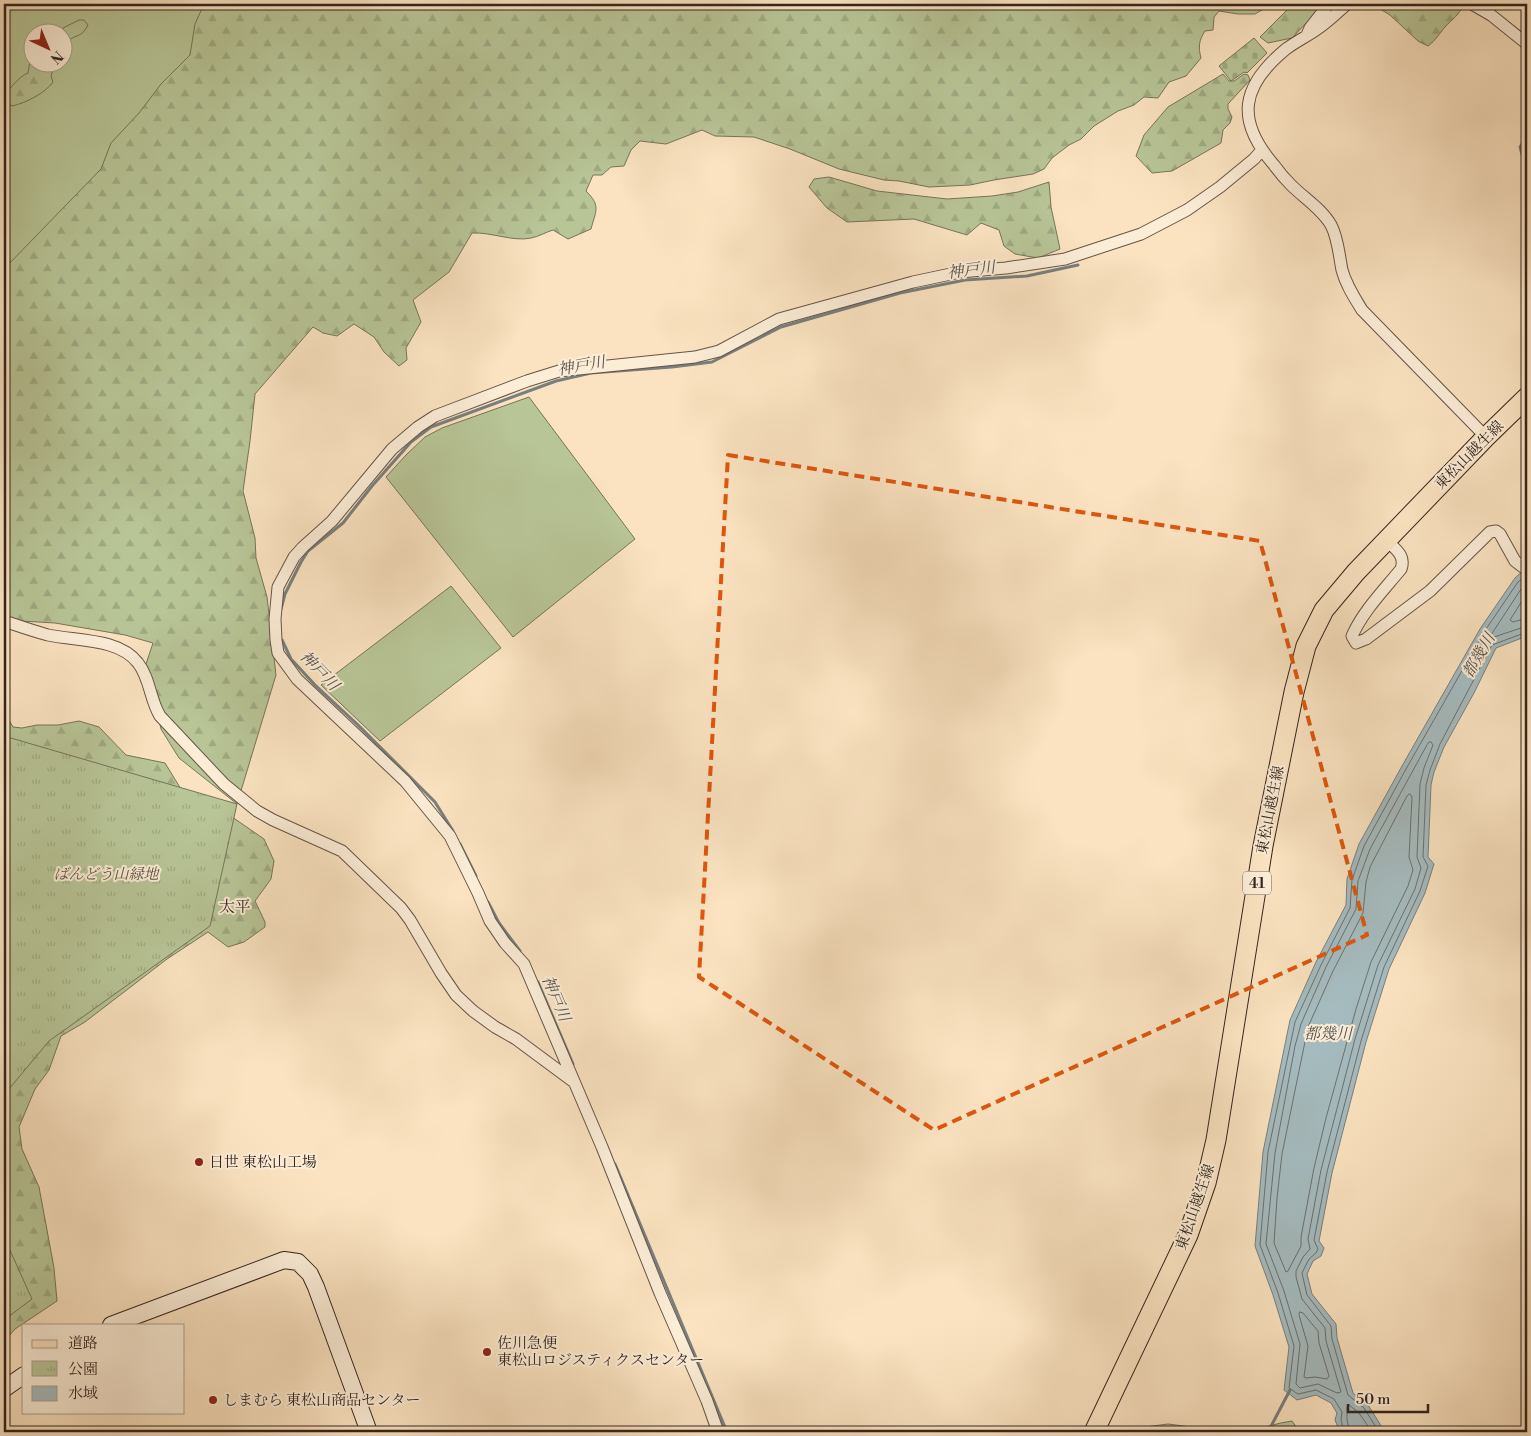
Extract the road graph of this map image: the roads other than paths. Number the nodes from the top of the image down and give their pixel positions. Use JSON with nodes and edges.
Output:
{"nodes":[{"id":1,"x":1329,"y":4,"type":"edge"},
{"id":2,"x":1347,"y":4,"type":"edge"},
{"id":3,"x":1472,"y":4,"type":"edge"},
{"id":4,"x":1307,"y":37,"type":"junction"},
{"id":5,"x":1527,"y":44,"type":"edge"},
{"id":6,"x":1262,"y":150,"type":"junction"},
{"id":7,"x":1527,"y":397,"type":"edge"},
{"id":8,"x":1486,"y":437,"type":"junction"},
{"id":9,"x":1386,"y":540,"type":"junction"},
{"id":10,"x":1523,"y":567,"type":"edge"},
{"id":11,"x":4,"y":621,"type":"edge"},
{"id":12,"x":574,"y":1082,"type":"junction"},
{"id":13,"x":114,"y":1324,"type":"edge"},
{"id":14,"x":22,"y":1376,"type":"edge"},
{"id":15,"x":4,"y":1389,"type":"edge"},
{"id":16,"x":369,"y":1432,"type":"edge"},
{"id":17,"x":718,"y":1432,"type":"edge"},
{"id":18,"x":1094,"y":1432,"type":"edge"}],
"edges":[{"from":1,"to":4,"type":"street"},
{"from":2,"to":4,"type":"street"},
{"from":3,"to":5,"type":"street"},
{"from":4,"to":6,"type":"street"},
{"from":6,"to":8,"type":"street"},
{"from":6,"to":12,"type":"street"},
{"from":7,"to":8,"type":"main road","name":"東松山越生線","number":"41"},
{"from":8,"to":9,"type":"main road","name":"東松山越生線","number":"41"},
{"from":9,"to":10,"type":"street"},
{"from":9,"to":18,"type":"main road","name":"東松山越生線","number":"41"},
{"from":11,"to":12,"type":"street"},
{"from":12,"to":17,"type":"street"},
{"from":13,"to":16,"type":"street"},
{"from":14,"to":15,"type":"street"}]}
